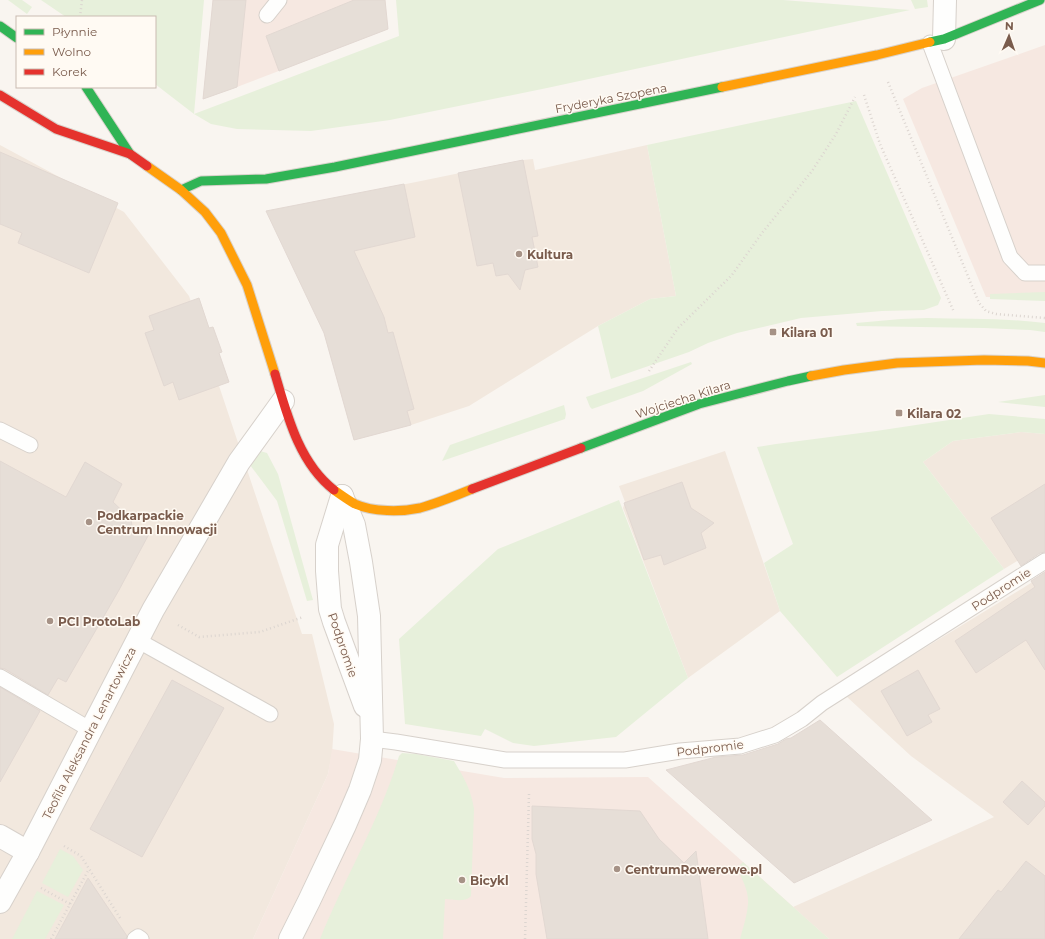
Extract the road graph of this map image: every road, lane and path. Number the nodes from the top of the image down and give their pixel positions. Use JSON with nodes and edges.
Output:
{"nodes":[{"id":1,"x":82,"y":0,"type":"edge"},
{"id":2,"x":279,"y":0,"type":"edge"},
{"id":3,"x":945,"y":0,"type":"edge"},
{"id":4,"x":1040,"y":0,"type":"edge"},
{"id":5,"x":80,"y":16,"type":"edge"},
{"id":6,"x":267,"y":16,"type":"dead end"},
{"id":7,"x":0,"y":26,"type":"edge"},
{"id":8,"x":16,"y":37,"type":"edge"},
{"id":9,"x":937,"y":41,"type":"junction"},
{"id":10,"x":877,"y":55,"type":"junction"},
{"id":11,"x":87,"y":88,"type":"edge"},
{"id":12,"x":0,"y":95,"type":"edge"},
{"id":13,"x":864,"y":95,"type":"dead end"},
{"id":14,"x":855,"y":97,"type":"dead end"},
{"id":15,"x":130,"y":154,"type":"junction"},
{"id":16,"x":181,"y":190,"type":"junction"},
{"id":17,"x":1045,"y":273,"type":"edge"},
{"id":18,"x":954,"y":312,"type":"dead end"},
{"id":19,"x":1045,"y":318,"type":"edge"},
{"id":20,"x":1045,"y":363,"type":"edge"},
{"id":21,"x":649,"y":371,"type":"dead end"},
{"id":22,"x":283,"y":401,"type":"junction"},
{"id":23,"x":0,"y":430,"type":"edge"},
{"id":24,"x":30,"y":445,"type":"dead end"},
{"id":25,"x":342,"y":496,"type":"junction"},
{"id":26,"x":1045,"y":561,"type":"edge"},
{"id":27,"x":153,"y":610,"type":"junction"},
{"id":28,"x":305,"y":616,"type":"dead end"},
{"id":29,"x":137,"y":640,"type":"junction"},
{"id":30,"x":0,"y":677,"type":"edge"},
{"id":31,"x":270,"y":714,"type":"dead end"},
{"id":32,"x":91,"y":730,"type":"junction"},
{"id":33,"x":372,"y":730,"type":"junction"},
{"id":34,"x":529,"y":794,"type":"dead end"},
{"id":35,"x":0,"y":836,"type":"edge"},
{"id":36,"x":58,"y":843,"type":"dead end"},
{"id":37,"x":28,"y":852,"type":"junction"},
{"id":38,"x":89,"y":869,"type":"junction"},
{"id":39,"x":36,"y":885,"type":"dead end"},
{"id":40,"x":0,"y":902,"type":"edge"},
{"id":41,"x":70,"y":904,"type":"junction"},
{"id":42,"x":123,"y":921,"type":"dead end"},
{"id":43,"x":51,"y":939,"type":"edge"},
{"id":44,"x":135,"y":939,"type":"edge"},
{"id":45,"x":141,"y":939,"type":"edge"},
{"id":46,"x":290,"y":939,"type":"edge"},
{"id":47,"x":525,"y":939,"type":"edge"}],
"edges":[{"from":1,"to":5,"type":"path"},
{"from":2,"to":6,"type":"lane"},
{"from":3,"to":9,"type":"street"},
{"from":4,"to":9,"type":"main road","name":"Fryderyka Szopena"},
{"from":7,"to":8,"type":"main road"},
{"from":9,"to":10,"type":"main road","name":"Fryderyka Szopena"},
{"from":9,"to":17,"type":"lane"},
{"from":10,"to":16,"type":"main road","name":"Fryderyka Szopena"},
{"from":10,"to":19,"type":"path"},
{"from":11,"to":15,"type":"main road"},
{"from":12,"to":15,"type":"main road"},
{"from":13,"to":18,"type":"path"},
{"from":14,"to":21,"type":"path"},
{"from":15,"to":16,"type":"main road"},
{"from":16,"to":22,"type":"main road"},
{"from":20,"to":25,"type":"main road","name":"Wojciecha Kilara"},
{"from":22,"to":25,"type":"main road","name":"Podpromie"},
{"from":22,"to":27,"type":"street","name":"Teofila Aleksandra Lenartowicza"},
{"from":23,"to":24,"type":"lane"},
{"from":25,"to":33,"type":"street","name":"Podpromie"},
{"from":25,"to":33,"type":"street","name":"Podpromie"},
{"from":26,"to":33,"type":"lane","name":"Podpromie"},
{"from":27,"to":28,"type":"path"},
{"from":27,"to":29,"type":"street","name":"Teofila Aleksandra Lenartowicza"},
{"from":29,"to":31,"type":"lane"},
{"from":29,"to":32,"type":"street","name":"Teofila Aleksandra Lenartowicza"},
{"from":30,"to":32,"type":"lane"},
{"from":32,"to":37,"type":"street","name":"Teofila Aleksandra Lenartowicza"},
{"from":33,"to":46,"type":"street","name":"Podpromie"},
{"from":34,"to":47,"type":"path"},
{"from":35,"to":37,"type":"street"},
{"from":36,"to":38,"type":"path"},
{"from":37,"to":40,"type":"street","name":"Teofila Aleksandra Lenartowicza"},
{"from":38,"to":41,"type":"path"},
{"from":38,"to":42,"type":"path"},
{"from":39,"to":41,"type":"path"},
{"from":41,"to":43,"type":"path"},
{"from":44,"to":45,"type":"lane"}]}
